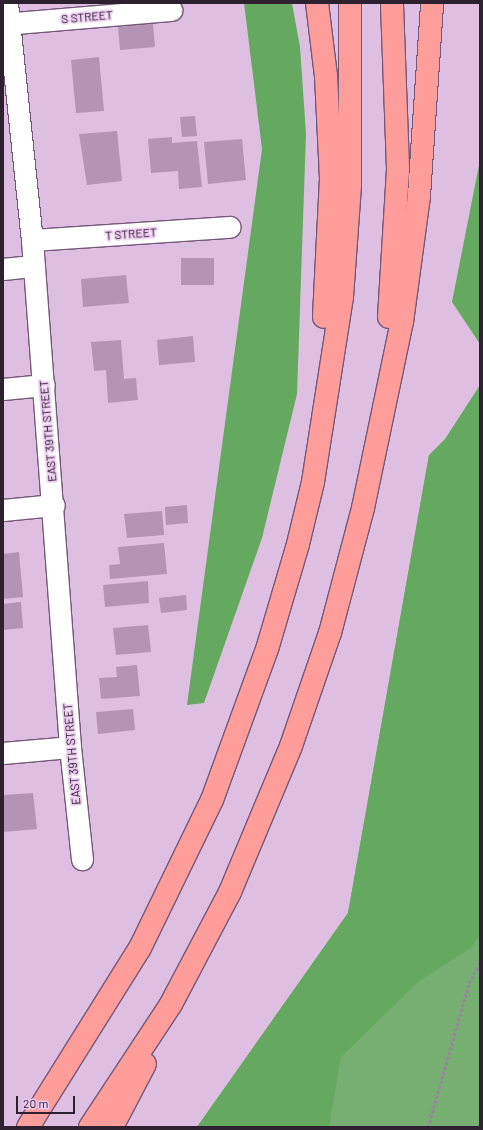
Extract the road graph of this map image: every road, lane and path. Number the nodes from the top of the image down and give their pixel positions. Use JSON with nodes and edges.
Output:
{"nodes":[{"id":1,"x":317,"y":3,"type":"edge"},
{"id":2,"x":350,"y":3,"type":"edge"},
{"id":3,"x":392,"y":3,"type":"edge"},
{"id":4,"x":432,"y":3,"type":"edge"},
{"id":5,"x":171,"y":10,"type":"dead end"},
{"id":6,"x":6,"y":17,"type":"edge"},
{"id":7,"x":230,"y":227,"type":"dead end"},
{"id":8,"x":32,"y":240,"type":"junction"},
{"id":9,"x":34,"y":266,"type":"junction"},
{"id":10,"x":3,"y":269,"type":"edge"},
{"id":11,"x":44,"y":385,"type":"junction"},
{"id":12,"x":3,"y":389,"type":"edge"},
{"id":13,"x":54,"y":505,"type":"junction"},
{"id":14,"x":363,"y":508,"type":"junction"},
{"id":15,"x":3,"y":510,"type":"edge"},
{"id":16,"x":298,"y":544,"type":"junction"},
{"id":17,"x":70,"y":747,"type":"junction"},
{"id":18,"x":3,"y":753,"type":"edge"},
{"id":19,"x":82,"y":859,"type":"dead end"},
{"id":20,"x":480,"y":963,"type":"edge"},
{"id":21,"x":187,"y":974,"type":"junction"},
{"id":22,"x":69,"y":1065,"type":"junction"},
{"id":23,"x":19,"y":1127,"type":"edge"},
{"id":24,"x":28,"y":1127,"type":"edge"},
{"id":25,"x":90,"y":1127,"type":"edge"},
{"id":26,"x":112,"y":1127,"type":"edge"},
{"id":27,"x":428,"y":1127,"type":"edge"}],
"edges":[{"from":1,"to":16,"type":"highway"},
{"from":2,"to":16,"type":"highway"},
{"from":3,"to":14,"type":"highway"},
{"from":4,"to":14,"type":"highway"},
{"from":5,"to":6,"type":"street","name":"S STREET"},
{"from":6,"to":8,"type":"street","name":"EAST 39TH STREET"},
{"from":7,"to":8,"type":"street","name":"T STREET"},
{"from":8,"to":9,"type":"street","name":"EAST 39TH STREET"},
{"from":9,"to":10,"type":"street"},
{"from":9,"to":11,"type":"street","name":"EAST 39TH STREET"},
{"from":11,"to":12,"type":"street"},
{"from":11,"to":13,"type":"street","name":"EAST 39TH STREET"},
{"from":13,"to":15,"type":"street"},
{"from":13,"to":17,"type":"street","name":"EAST 39TH STREET"},
{"from":14,"to":21,"type":"highway"},
{"from":16,"to":22,"type":"highway"},
{"from":17,"to":18,"type":"street"},
{"from":17,"to":19,"type":"street","name":"EAST 39TH STREET"},
{"from":20,"to":27,"type":"path"},
{"from":21,"to":25,"type":"highway"},
{"from":21,"to":26,"type":"highway"},
{"from":22,"to":23,"type":"highway"},
{"from":22,"to":24,"type":"highway"}]}
